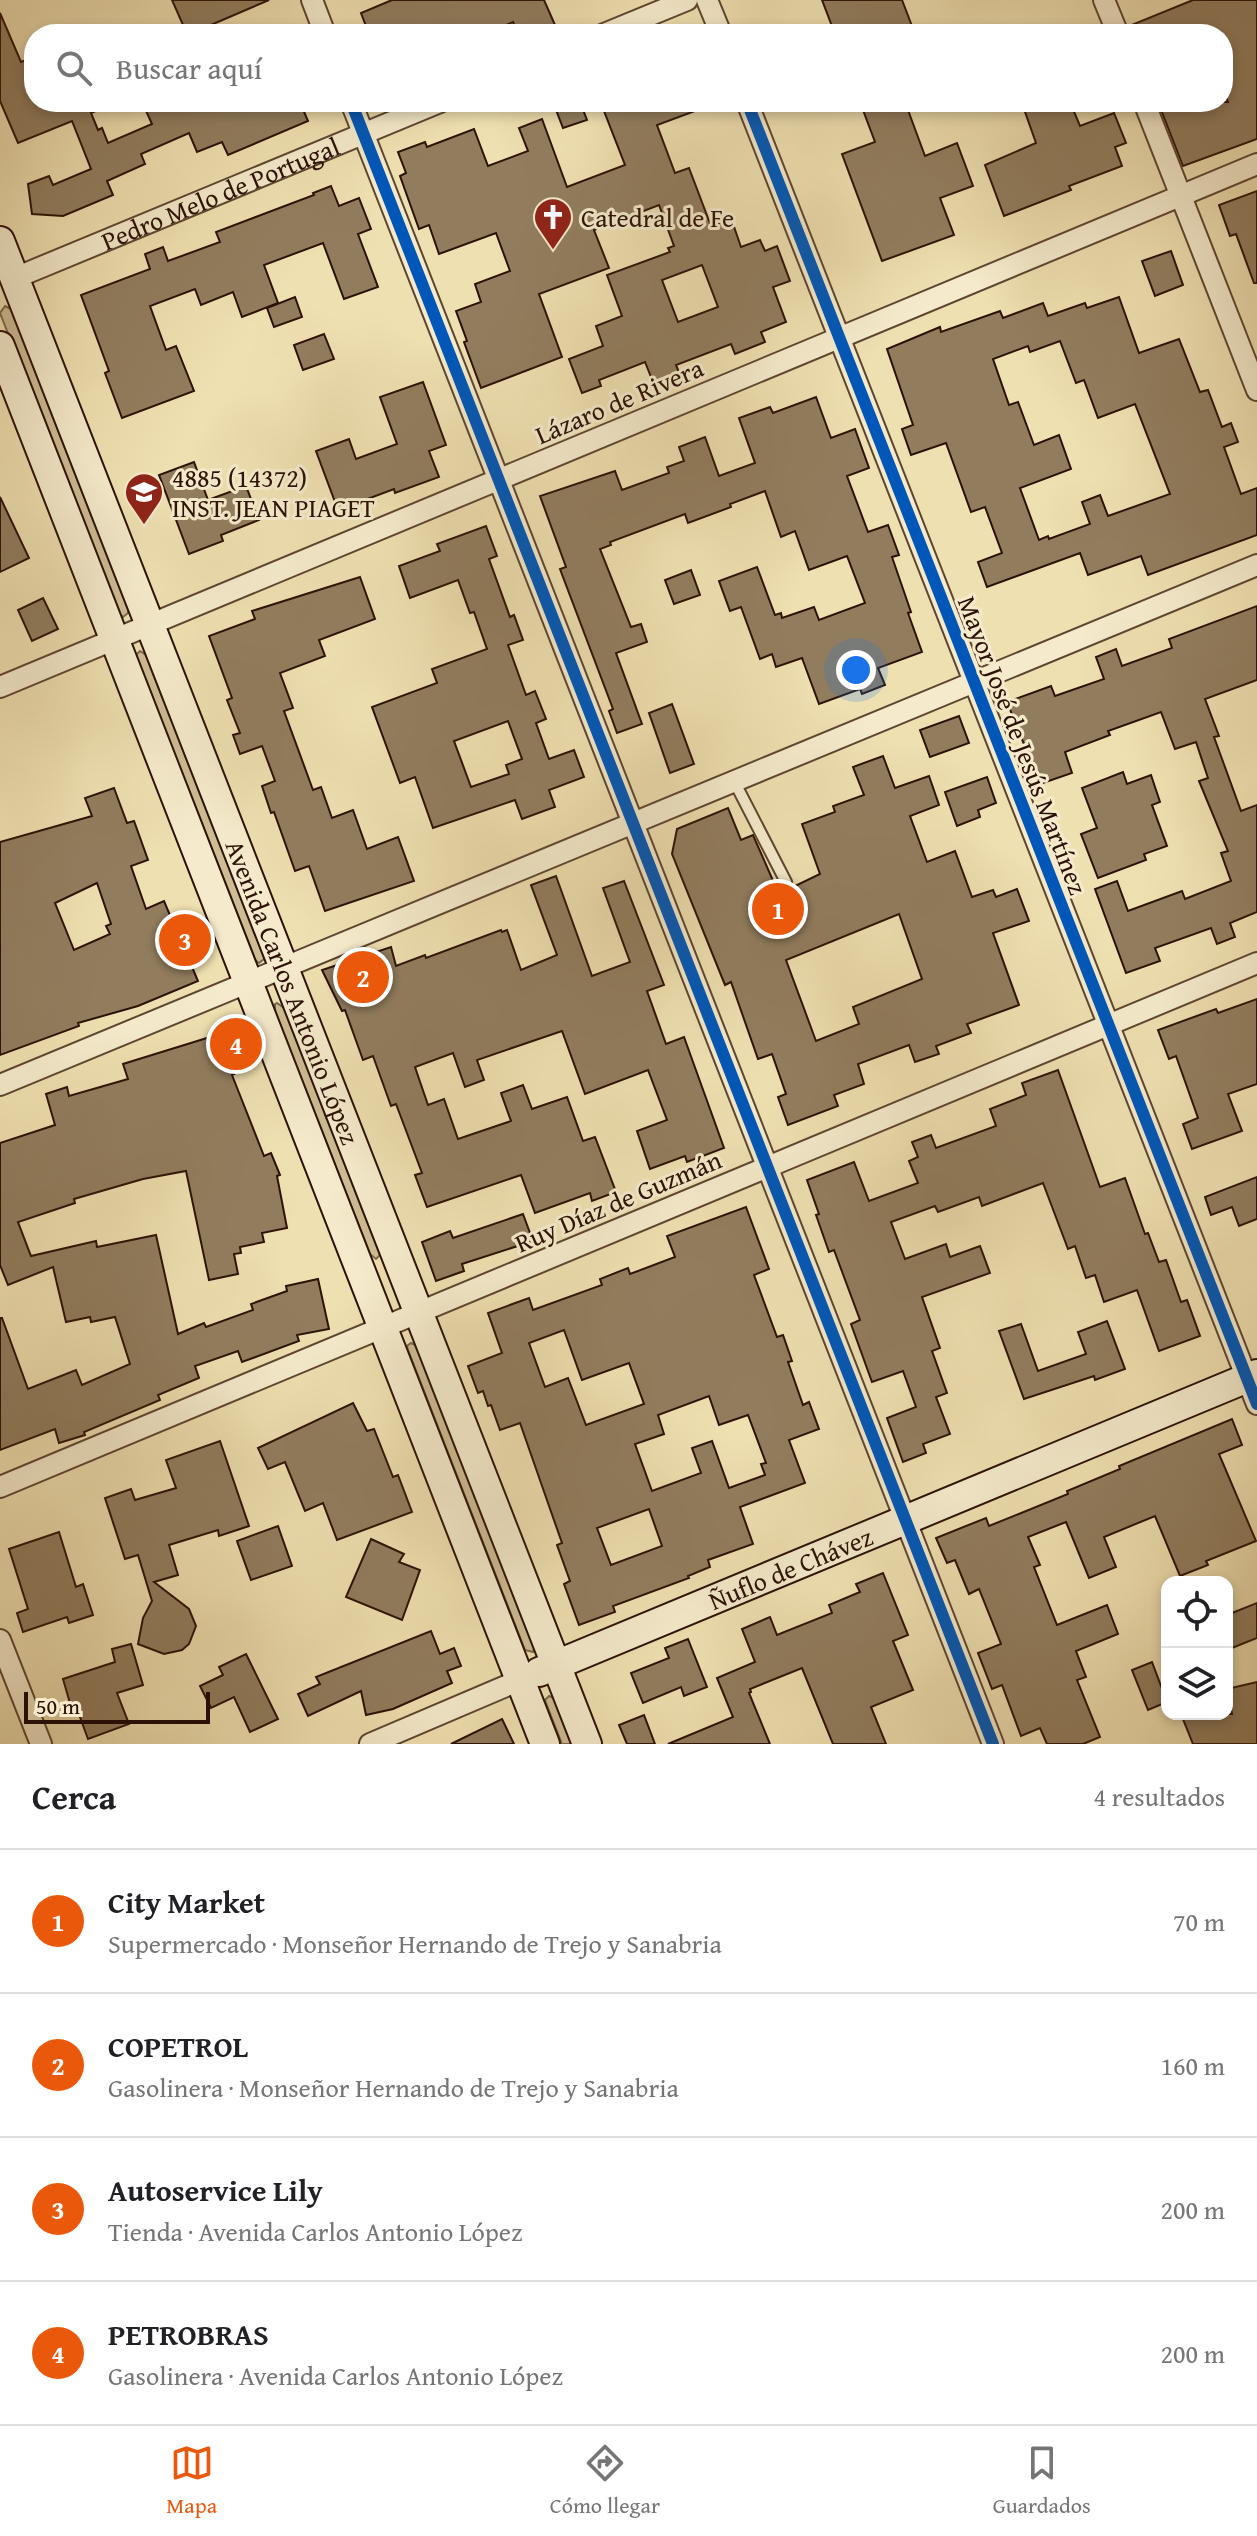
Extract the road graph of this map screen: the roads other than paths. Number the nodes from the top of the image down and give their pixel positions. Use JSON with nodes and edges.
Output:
{"nodes":[{"id":1,"x":312,"y":0,"type":"edge"},
{"id":2,"x":687,"y":0,"type":"edge"},
{"id":3,"x":707,"y":0,"type":"edge"},
{"id":4,"x":1104,"y":0,"type":"edge"},
{"id":5,"x":321,"y":24,"type":"edge"},
{"id":6,"x":628,"y":24,"type":"edge"},
{"id":7,"x":717,"y":24,"type":"edge"},
{"id":8,"x":1114,"y":24,"type":"edge"},
{"id":9,"x":355,"y":112,"type":"edge"},
{"id":10,"x":416,"y":112,"type":"edge"},
{"id":11,"x":751,"y":112,"type":"edge"},
{"id":12,"x":1148,"y":112,"type":"edge"},
{"id":13,"x":364,"y":134,"type":"junction"},
{"id":14,"x":1257,"y":164,"type":"edge"},
{"id":15,"x":1181,"y":195,"type":"junction"},
{"id":16,"x":0,"y":241,"type":"edge"},
{"id":17,"x":7,"y":281,"type":"edge"},
{"id":18,"x":839,"y":337,"type":"junction"},
{"id":19,"x":0,"y":346,"type":"edge"},
{"id":20,"x":1257,"y":390,"type":"edge"},
{"id":21,"x":499,"y":480,"type":"junction"},
{"id":22,"x":1257,"y":565,"type":"edge"},
{"id":23,"x":150,"y":625,"type":"junction"},
{"id":24,"x":114,"y":639,"type":"junction"},
{"id":25,"x":974,"y":682,"type":"junction"},
{"id":26,"x":0,"y":687,"type":"edge"},
{"id":27,"x":734,"y":781,"type":"junction"},
{"id":28,"x":633,"y":823,"type":"junction"},
{"id":29,"x":786,"y":882,"type":"dead end"},
{"id":30,"x":1257,"y":963,"type":"edge"},
{"id":31,"x":284,"y":968,"type":"junction"},
{"id":32,"x":248,"y":982,"type":"junction"},
{"id":33,"x":1109,"y":1025,"type":"junction"},
{"id":34,"x":0,"y":1085,"type":"edge"},
{"id":35,"x":766,"y":1167,"type":"junction"},
{"id":36,"x":419,"y":1312,"type":"junction"},
{"id":37,"x":382,"y":1327,"type":"junction"},
{"id":38,"x":1254,"y":1386,"type":"edge"},
{"id":39,"x":0,"y":1487,"type":"edge"},
{"id":40,"x":904,"y":1521,"type":"junction"},
{"id":41,"x":0,"y":1640,"type":"edge"},
{"id":42,"x":556,"y":1665,"type":"junction"},
{"id":43,"x":520,"y":1680,"type":"junction"},
{"id":44,"x":41,"y":1744,"type":"edge"},
{"id":45,"x":370,"y":1744,"type":"edge"},
{"id":46,"x":545,"y":1744,"type":"edge"},
{"id":47,"x":587,"y":1744,"type":"edge"},
{"id":48,"x":993,"y":1744,"type":"edge"}],
"edges":[{"from":1,"to":5,"type":"street"},
{"from":2,"to":6,"type":"street"},
{"from":3,"to":7,"type":"street"},
{"from":4,"to":8,"type":"street"},
{"from":9,"to":13,"type":"street"},
{"from":10,"to":13,"type":"street","name":"Pedro Melo de Portugal"},
{"from":11,"to":18,"type":"street","name":"Mayor José de Jesús Martínez"},
{"from":12,"to":15,"type":"street"},
{"from":13,"to":17,"type":"street","name":"Pedro Melo de Portugal"},
{"from":13,"to":21,"type":"street"},
{"from":14,"to":15,"type":"street","name":"Lázaro de Rivera"},
{"from":15,"to":18,"type":"street","name":"Lázaro de Rivera"},
{"from":15,"to":20,"type":"street"},
{"from":16,"to":17,"type":"main road","name":"Avenida Carlos Antonio López"},
{"from":17,"to":23,"type":"main road","name":"Avenida Carlos Antonio López"},
{"from":18,"to":21,"type":"street","name":"Lázaro de Rivera"},
{"from":18,"to":25,"type":"street","name":"Mayor José de Jesús Martínez"},
{"from":19,"to":24,"type":"main road","name":"Avenida Carlos Antonio López"},
{"from":21,"to":23,"type":"street","name":"Lázaro de Rivera"},
{"from":21,"to":28,"type":"street"},
{"from":22,"to":25,"type":"street"},
{"from":23,"to":24,"type":"street","name":"Lázaro de Rivera"},
{"from":23,"to":31,"type":"main road","name":"Avenida Carlos Antonio López"},
{"from":24,"to":26,"type":"street","name":"Lázaro de Rivera"},
{"from":24,"to":32,"type":"main road","name":"Avenida Carlos Antonio López"},
{"from":25,"to":27,"type":"street"},
{"from":25,"to":33,"type":"street","name":"Mayor José de Jesús Martínez"},
{"from":27,"to":28,"type":"street"},
{"from":27,"to":29,"type":"lane"},
{"from":28,"to":31,"type":"street"},
{"from":28,"to":35,"type":"street"},
{"from":30,"to":33,"type":"street","name":"Ruy Díaz de Guzmán"},
{"from":31,"to":32,"type":"street"},
{"from":31,"to":36,"type":"main road","name":"Avenida Carlos Antonio López"},
{"from":32,"to":34,"type":"street"},
{"from":32,"to":37,"type":"main road","name":"Avenida Carlos Antonio López"},
{"from":33,"to":35,"type":"street","name":"Ruy Díaz de Guzmán"},
{"from":33,"to":38,"type":"street","name":"Mayor José de Jesús Martínez"},
{"from":35,"to":36,"type":"street","name":"Ruy Díaz de Guzmán"},
{"from":35,"to":40,"type":"street"},
{"from":36,"to":37,"type":"street","name":"Ruy Díaz de Guzmán"},
{"from":36,"to":42,"type":"main road","name":"Avenida Carlos Antonio López"},
{"from":37,"to":39,"type":"street","name":"Ruy Díaz de Guzmán"},
{"from":37,"to":43,"type":"main road","name":"Avenida Carlos Antonio López"},
{"from":38,"to":40,"type":"main road","name":"Ñuflo de Chávez"},
{"from":40,"to":42,"type":"main road","name":"Ñuflo de Chávez"},
{"from":40,"to":48,"type":"street"},
{"from":41,"to":44,"type":"street"},
{"from":42,"to":43,"type":"main road","name":"Ñuflo de Chávez"},
{"from":42,"to":47,"type":"main road","name":"Avenida Carlos Antonio López"},
{"from":43,"to":45,"type":"street","name":"Ñuflo de Chávez"},
{"from":43,"to":46,"type":"main road","name":"Avenida Carlos Antonio López"}]}
